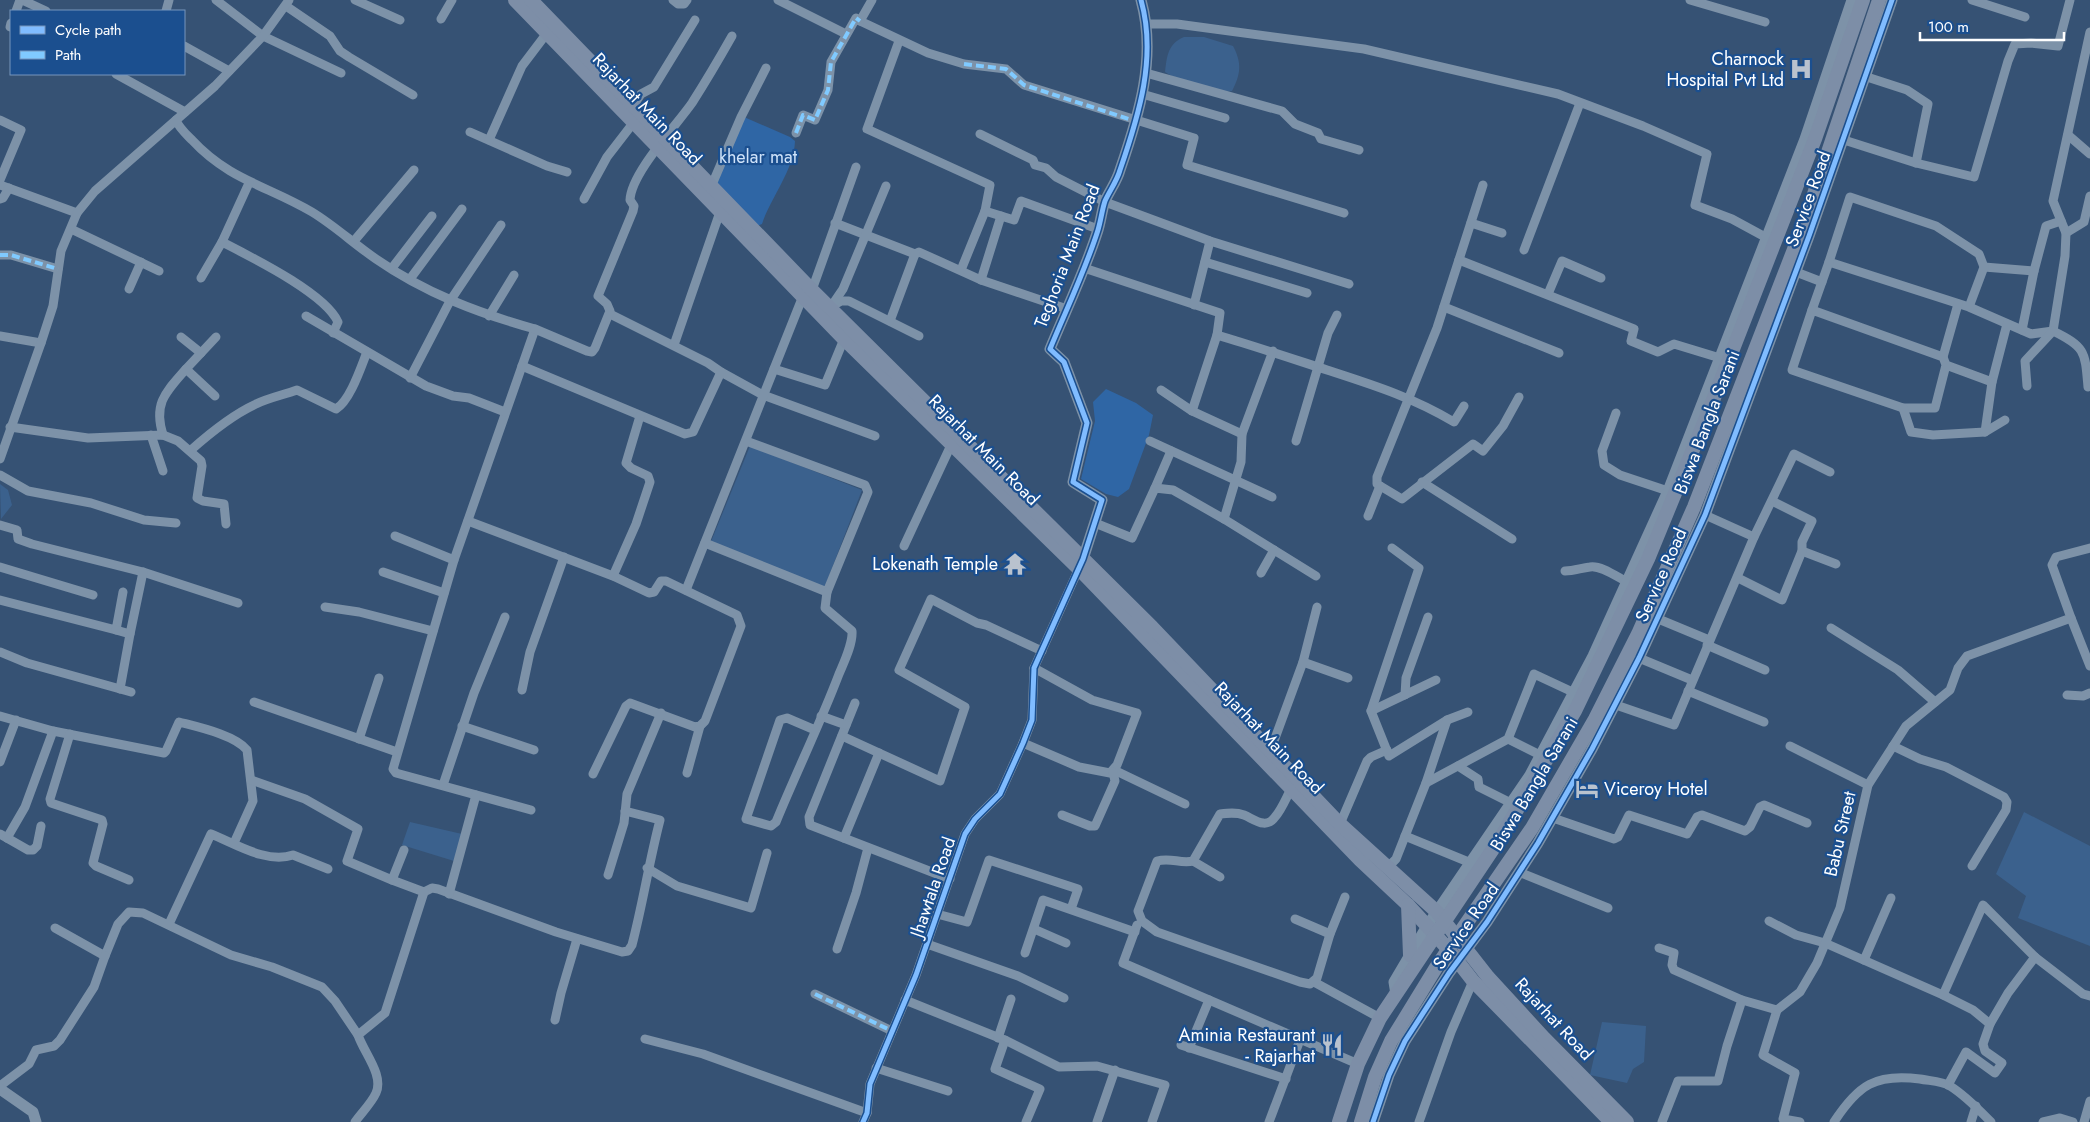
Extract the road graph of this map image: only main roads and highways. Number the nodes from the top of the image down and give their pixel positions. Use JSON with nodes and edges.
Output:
{"nodes":[{"id":1,"x":515,"y":0,"type":"edge"},
{"id":2,"x":532,"y":0,"type":"edge"},
{"id":3,"x":1863,"y":0,"type":"edge"},
{"id":4,"x":1879,"y":0,"type":"edge"},
{"id":5,"x":661,"y":142,"type":"junction"},
{"id":6,"x":808,"y":293,"type":"junction"},
{"id":7,"x":1081,"y":564,"type":"junction"},
{"id":8,"x":1408,"y":905,"type":"junction"},
{"id":9,"x":1441,"y":917,"type":"junction"},
{"id":10,"x":1431,"y":930,"type":"junction"},
{"id":11,"x":1462,"y":942,"type":"junction"},
{"id":12,"x":1449,"y":950,"type":"junction"},
{"id":13,"x":1410,"y":954,"type":"road end"},
{"id":14,"x":1339,"y":1122,"type":"edge"},
{"id":15,"x":1361,"y":1122,"type":"edge"},
{"id":16,"x":1611,"y":1122,"type":"edge"},
{"id":17,"x":1627,"y":1122,"type":"edge"}],
"edges":[{"from":1,"to":5,"type":"main road","name":"Rajarhat Main Road"},
{"from":2,"to":5,"type":"main road","name":"Rajarhat Main Road"},
{"from":3,"to":9,"type":"main road","name":"Biswa Bangla Sarani"},
{"from":4,"to":11,"type":"main road","name":"Biswa Bangla Sarani"},
{"from":5,"to":6,"type":"main road","name":"Rajarhat Main Road"},
{"from":5,"to":6,"type":"main road","name":"Rajarhat Main Road"},
{"from":6,"to":7,"type":"main road","name":"Rajarhat Main Road"},
{"from":6,"to":7,"type":"main road","name":"Rajarhat Main Road"},
{"from":7,"to":8,"type":"main road","name":"Rajarhat Main Road"},
{"from":7,"to":9,"type":"main road","name":"Rajarhat Main Road"},
{"from":8,"to":10,"type":"main road","name":"Rajarhat Main Road"},
{"from":8,"to":13,"type":"main road"},
{"from":9,"to":10,"type":"main road","name":"Biswa Bangla Sarani"},
{"from":9,"to":11,"type":"main road","name":"Rajarhat Road"},
{"from":10,"to":12,"type":"main road","name":"Rajarhat Main Road"},
{"from":10,"to":14,"type":"main road"},
{"from":11,"to":12,"type":"main road","name":"Biswa Bangla Sarani"},
{"from":11,"to":17,"type":"main road","name":"Rajarhat Road"},
{"from":12,"to":15,"type":"main road"},
{"from":12,"to":16,"type":"main road","name":"Rajarhat Road"}]}
